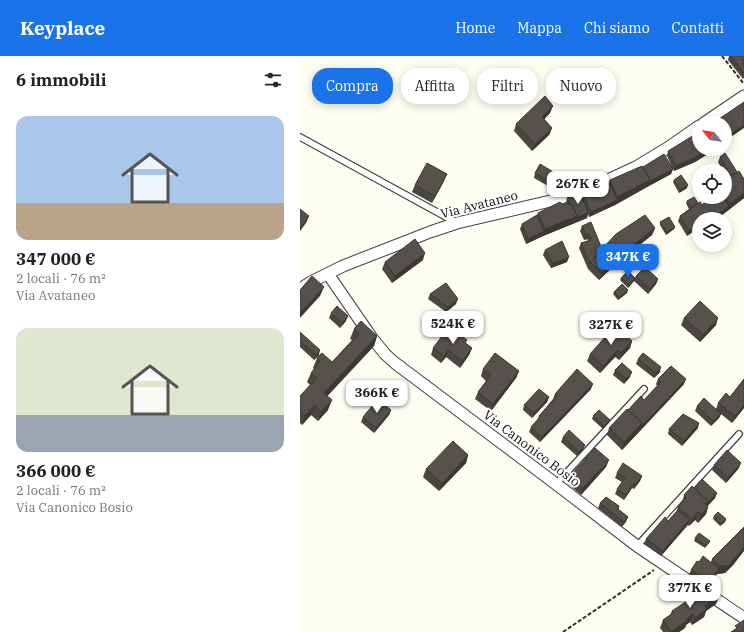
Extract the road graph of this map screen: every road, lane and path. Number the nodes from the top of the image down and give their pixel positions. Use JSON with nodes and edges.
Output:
{"nodes":[{"id":1,"x":722,"y":56,"type":"edge"},
{"id":2,"x":744,"y":84,"type":"edge"},
{"id":3,"x":744,"y":96,"type":"edge"},
{"id":4,"x":714,"y":116,"type":"edge"},
{"id":5,"x":692,"y":131,"type":"edge"},
{"id":6,"x":300,"y":137,"type":"edge"},
{"id":7,"x":457,"y":223,"type":"junction"},
{"id":8,"x":328,"y":274,"type":"junction"},
{"id":9,"x":300,"y":289,"type":"edge"},
{"id":10,"x":644,"y":389,"type":"dead end"},
{"id":11,"x":739,"y":434,"type":"dead end"},
{"id":12,"x":556,"y":484,"type":"junction"},
{"id":13,"x":637,"y":546,"type":"junction"},
{"id":14,"x":662,"y":563,"type":"junction"},
{"id":15,"x":744,"y":618,"type":"edge"},
{"id":16,"x":563,"y":632,"type":"edge"}],
"edges":[{"from":1,"to":2,"type":"path"},
{"from":3,"to":4,"type":"street"},
{"from":5,"to":7,"type":"street","name":"Via Avataneo"},
{"from":6,"to":7,"type":"lane"},
{"from":7,"to":8,"type":"street","name":"Via Avataneo"},
{"from":8,"to":9,"type":"street","name":"Via Avataneo"},
{"from":8,"to":12,"type":"street","name":"Via Canonico Bosio"},
{"from":10,"to":12,"type":"lane"},
{"from":11,"to":13,"type":"lane"},
{"from":12,"to":13,"type":"street","name":"Via Canonico Bosio"},
{"from":13,"to":14,"type":"street","name":"Via Canonico Bosio"},
{"from":14,"to":15,"type":"street","name":"Via Canonico Bosio"},
{"from":14,"to":16,"type":"path"}]}
